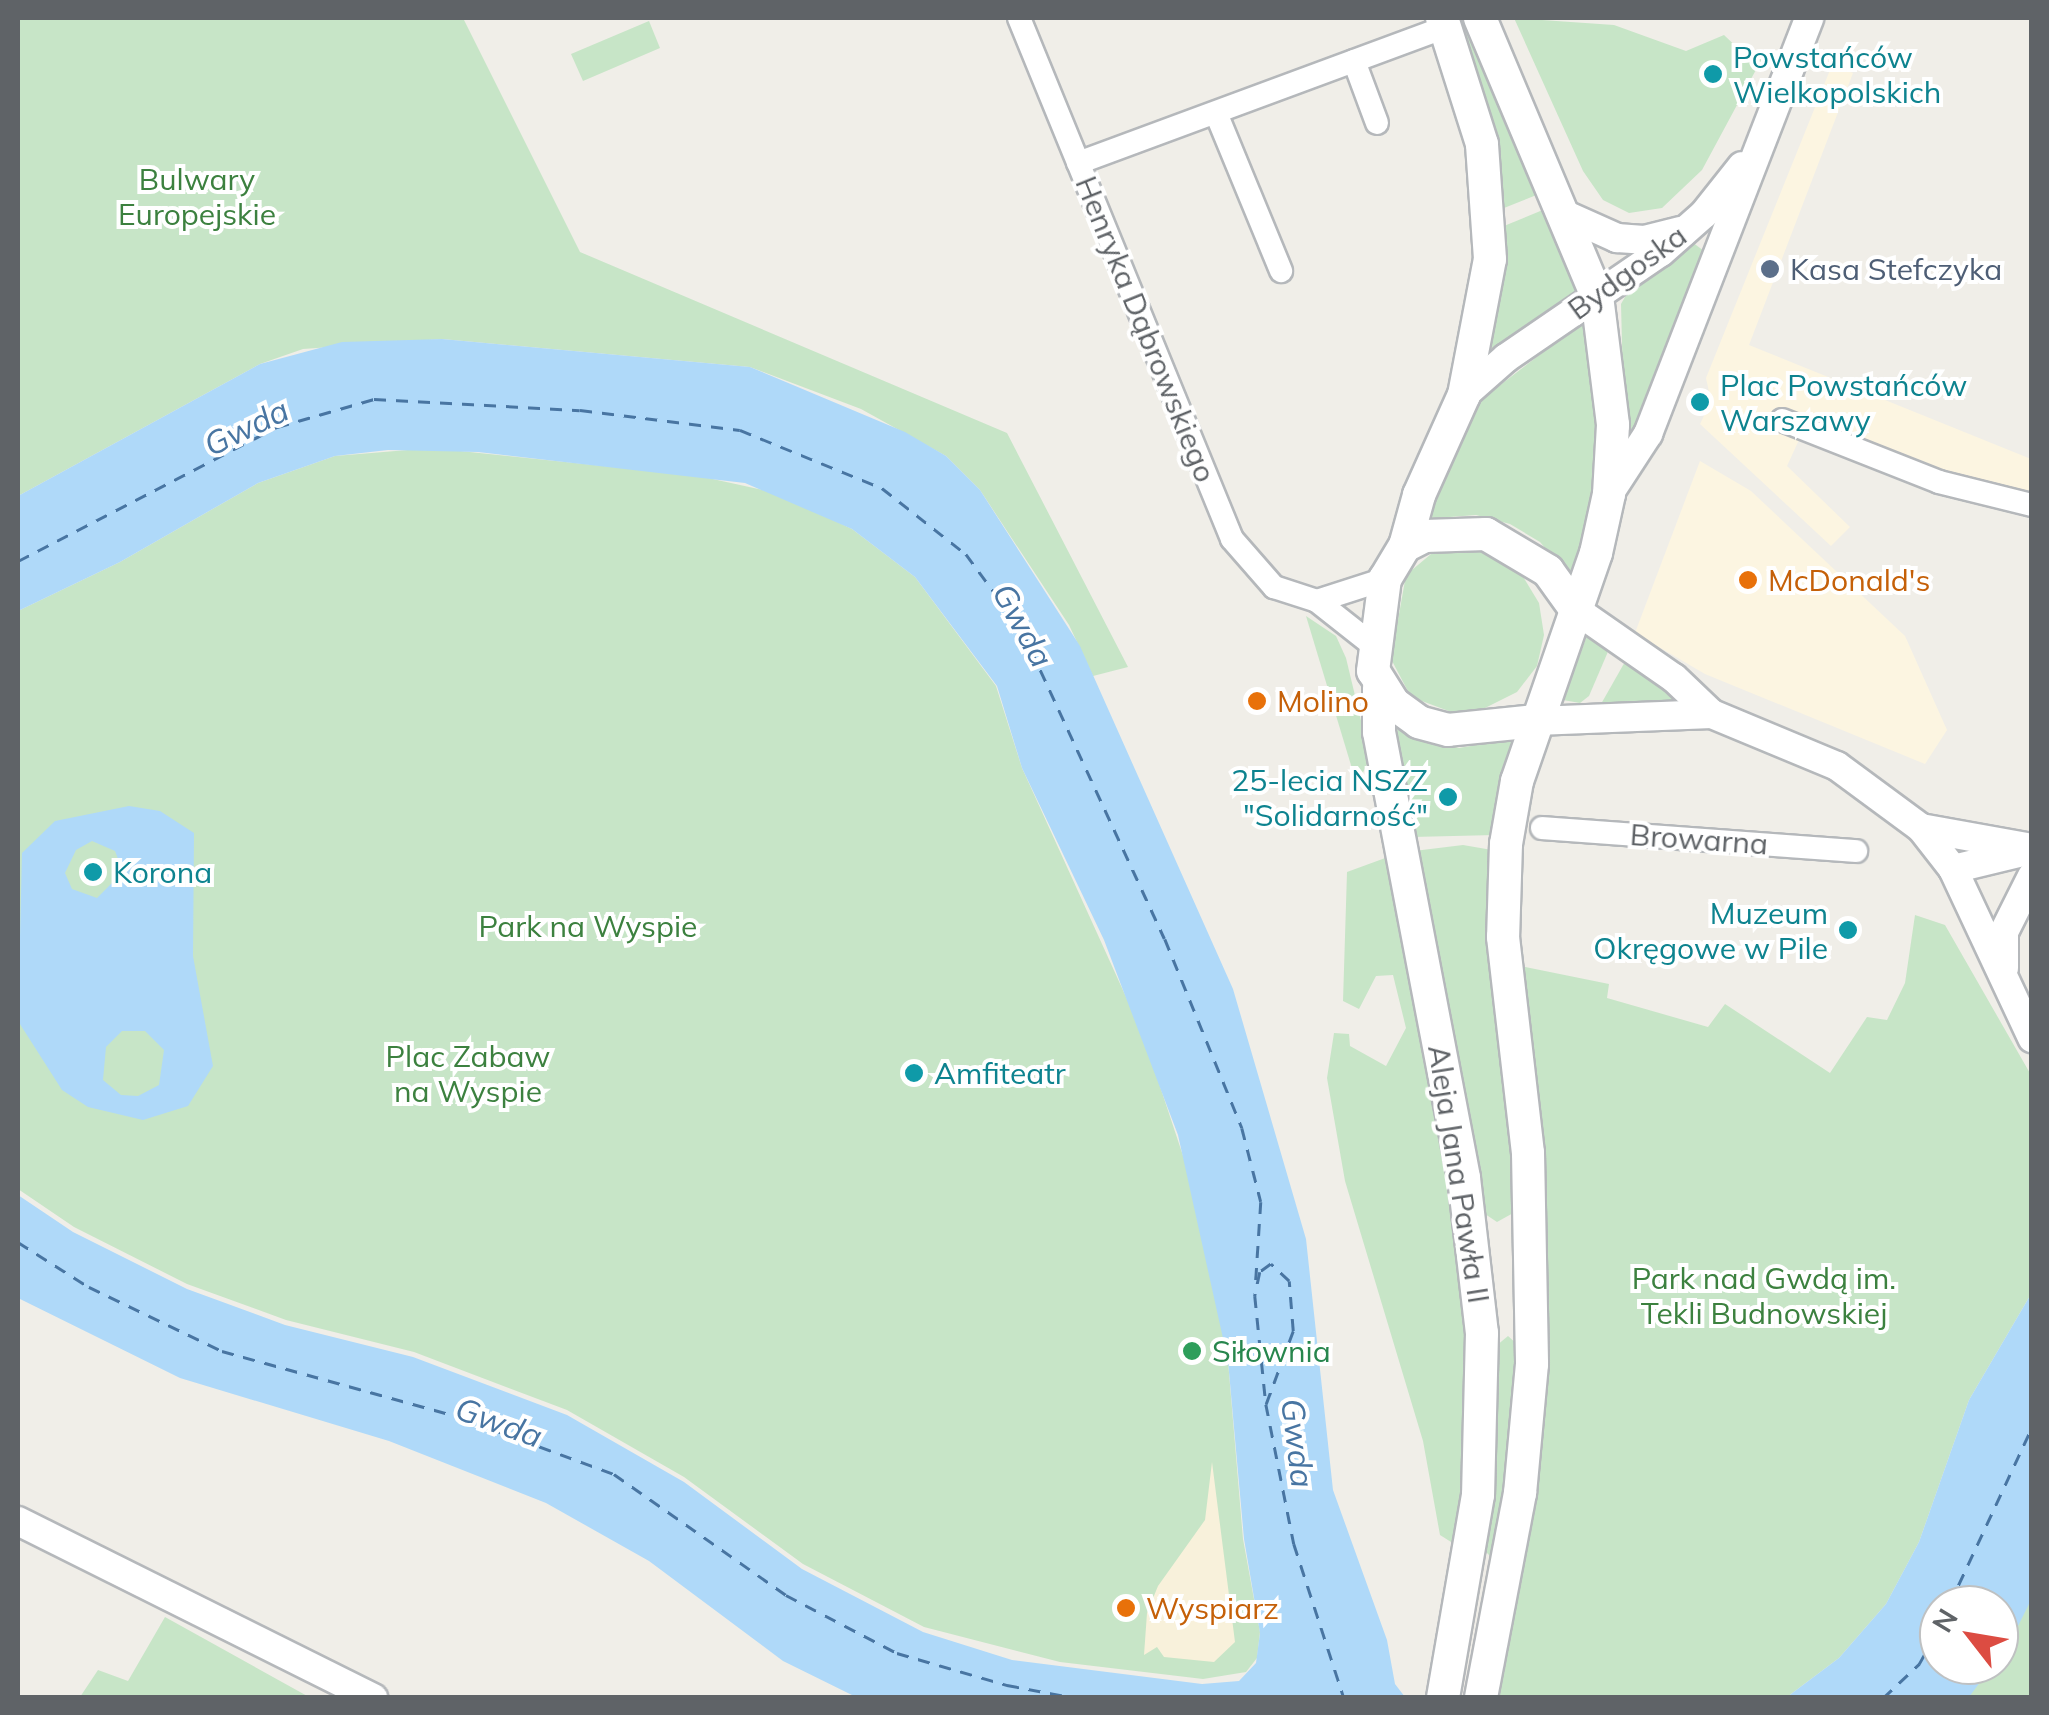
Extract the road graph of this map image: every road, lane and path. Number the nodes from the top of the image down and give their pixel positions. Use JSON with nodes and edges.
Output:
{"nodes":[{"id":1,"x":1019,"y":18,"type":"edge"},
{"id":2,"x":1480,"y":18,"type":"edge"},
{"id":3,"x":1809,"y":18,"type":"edge"},
{"id":4,"x":1444,"y":22,"type":"edge"},
{"id":5,"x":1354,"y":61,"type":"junction"},
{"id":6,"x":1216,"y":112,"type":"junction"},
{"id":7,"x":1376,"y":124,"type":"dead end"},
{"id":8,"x":1766,"y":126,"type":"junction"},
{"id":9,"x":1078,"y":163,"type":"junction"},
{"id":10,"x":1568,"y":216,"type":"junction"},
{"id":11,"x":1688,"y":229,"type":"junction"},
{"id":12,"x":1281,"y":271,"type":"dead end"},
{"id":13,"x":1597,"y":296,"type":"junction"},
{"id":14,"x":1464,"y":395,"type":"junction"},
{"id":15,"x":1782,"y":420,"type":"dead end"},
{"id":16,"x":1609,"y":494,"type":"junction"},
{"id":17,"x":2032,"y":506,"type":"edge"},
{"id":18,"x":1406,"y":546,"type":"junction"},
{"id":19,"x":1385,"y":580,"type":"junction"},
{"id":20,"x":1317,"y":601,"type":"junction"},
{"id":21,"x":1576,"y":610,"type":"junction"},
{"id":22,"x":1374,"y":646,"type":"junction"},
{"id":23,"x":1379,"y":688,"type":"junction"},
{"id":24,"x":1712,"y":714,"type":"junction"},
{"id":25,"x":1536,"y":722,"type":"junction"},
{"id":26,"x":1542,"y":828,"type":"dead end"},
{"id":27,"x":1922,"y":828,"type":"junction"},
{"id":28,"x":2032,"y":849,"type":"edge"},
{"id":29,"x":1856,"y":850,"type":"dead end"},
{"id":30,"x":1952,"y":869,"type":"junction"},
{"id":31,"x":2032,"y":876,"type":"edge"},
{"id":32,"x":2010,"y":993,"type":"junction"},
{"id":33,"x":2032,"y":1038,"type":"edge"},
{"id":34,"x":1534,"y":1277,"type":"junction"},
{"id":35,"x":1478,"y":1280,"type":"junction"},
{"id":36,"x":18,"y":1521,"type":"edge"},
{"id":37,"x":1483,"y":1684,"type":"edge"},
{"id":38,"x":373,"y":1698,"type":"edge"},
{"id":39,"x":1442,"y":1698,"type":"edge"}],
"edges":[{"from":1,"to":9,"type":"street","name":"Henryka Dąbrowskiego"},
{"from":2,"to":10,"type":"main road"},
{"from":3,"to":8,"type":"street","name":"Bydgoska"},
{"from":4,"to":5,"type":"street"},
{"from":4,"to":14,"type":"main road"},
{"from":5,"to":6,"type":"street"},
{"from":5,"to":7,"type":"street"},
{"from":6,"to":9,"type":"street"},
{"from":6,"to":12,"type":"street"},
{"from":8,"to":11,"type":"street","name":"Bydgoska"},
{"from":8,"to":16,"type":"street","name":"Bydgoska"},
{"from":9,"to":20,"type":"street","name":"Henryka Dąbrowskiego"},
{"from":10,"to":11,"type":"street"},
{"from":10,"to":13,"type":"main road"},
{"from":11,"to":13,"type":"street","name":"Bydgoska"},
{"from":13,"to":14,"type":"street","name":"Bydgoska"},
{"from":13,"to":16,"type":"main road"},
{"from":14,"to":18,"type":"main road"},
{"from":15,"to":17,"type":"street"},
{"from":16,"to":21,"type":"main road"},
{"from":18,"to":19,"type":"main road"},
{"from":18,"to":21,"type":"main road"},
{"from":19,"to":20,"type":"street"},
{"from":19,"to":22,"type":"main road"},
{"from":20,"to":22,"type":"street","name":"Henryka Dąbrowskiego"},
{"from":21,"to":24,"type":"street"},
{"from":21,"to":25,"type":"main road"},
{"from":22,"to":23,"type":"main road"},
{"from":23,"to":25,"type":"main road"},
{"from":23,"to":35,"type":"main road","name":"Aleja Jana Pawła II"},
{"from":24,"to":25,"type":"street"},
{"from":24,"to":27,"type":"street"},
{"from":25,"to":34,"type":"main road","name":"Aleja Jana Pawła II"},
{"from":26,"to":29,"type":"street","name":"Browarna"},
{"from":27,"to":28,"type":"street"},
{"from":27,"to":30,"type":"street"},
{"from":28,"to":30,"type":"street"},
{"from":30,"to":32,"type":"street"},
{"from":31,"to":32,"type":"street"},
{"from":32,"to":33,"type":"street"},
{"from":34,"to":35,"type":"main road"},
{"from":34,"to":37,"type":"main road","name":"Aleja Jana Pawła II"},
{"from":35,"to":39,"type":"main road","name":"Aleja Jana Pawła II"},
{"from":36,"to":38,"type":"street"}]}
